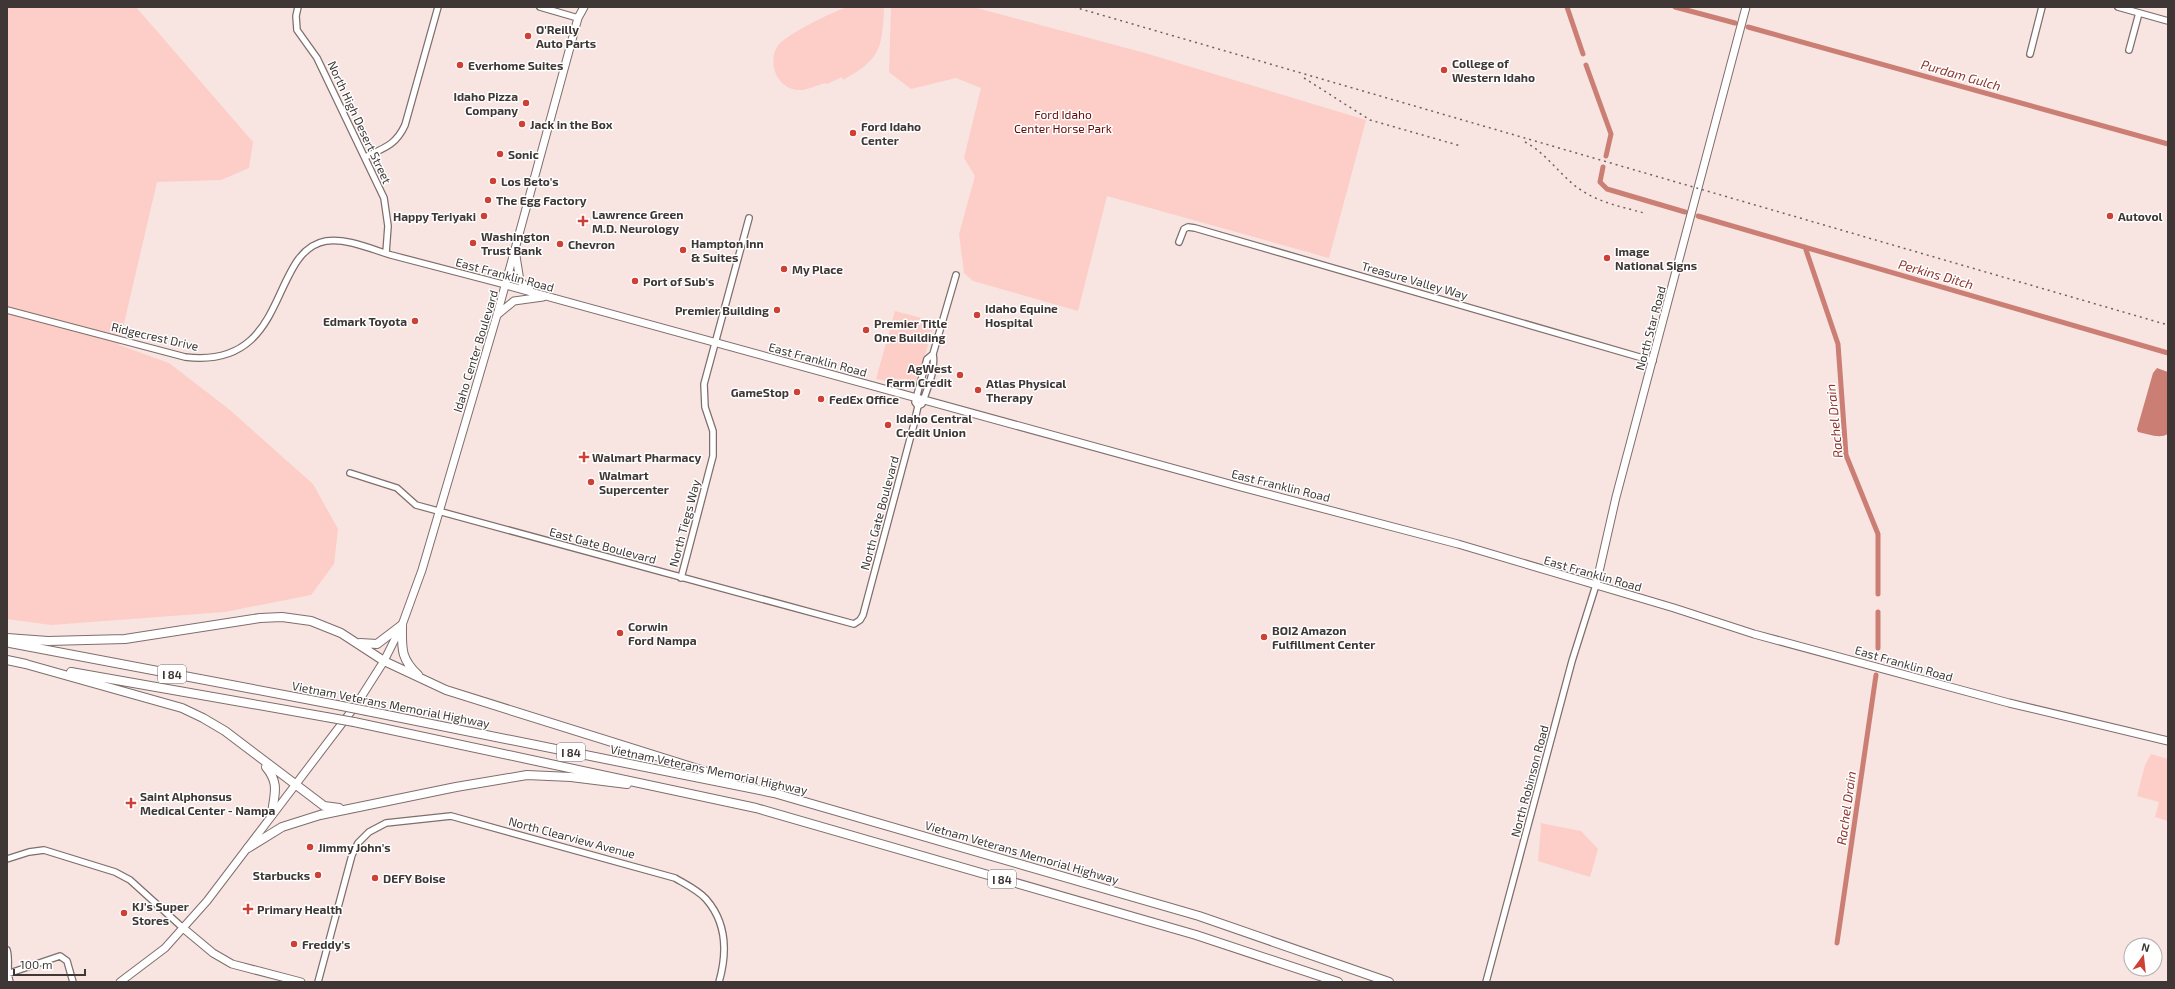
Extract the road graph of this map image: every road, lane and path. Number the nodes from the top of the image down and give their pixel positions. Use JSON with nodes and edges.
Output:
{"nodes":[{"id":1,"x":298,"y":7,"type":"edge"},
{"id":2,"x":438,"y":7,"type":"edge"},
{"id":3,"x":540,"y":7,"type":"edge"},
{"id":4,"x":578,"y":7,"type":"edge"},
{"id":5,"x":584,"y":7,"type":"edge"},
{"id":6,"x":1746,"y":7,"type":"edge"},
{"id":7,"x":2042,"y":7,"type":"edge"},
{"id":8,"x":2118,"y":7,"type":"edge"},
{"id":9,"x":2139,"y":13,"type":"junction"},
{"id":10,"x":578,"y":18,"type":"junction"},
{"id":11,"x":2168,"y":21,"type":"edge"},
{"id":12,"x":2129,"y":50,"type":"dead end"},
{"id":13,"x":2030,"y":54,"type":"dead end"},
{"id":14,"x":365,"y":157,"type":"junction"},
{"id":15,"x":749,"y":218,"type":"dead end"},
{"id":16,"x":1179,"y":242,"type":"dead end"},
{"id":17,"x":515,"y":250,"type":"junction"},
{"id":18,"x":386,"y":254,"type":"junction"},
{"id":19,"x":956,"y":275,"type":"dead end"},
{"id":20,"x":506,"y":285,"type":"junction"},
{"id":21,"x":533,"y":293,"type":"junction"},
{"id":22,"x":545,"y":296,"type":"junction"},
{"id":23,"x":7,"y":310,"type":"edge"},
{"id":24,"x":497,"y":315,"type":"junction"},
{"id":25,"x":715,"y":342,"type":"junction"},
{"id":26,"x":1653,"y":360,"type":"junction"},
{"id":27,"x":920,"y":398,"type":"junction"},
{"id":28,"x":350,"y":473,"type":"dead end"},
{"id":29,"x":439,"y":512,"type":"junction"},
{"id":30,"x":681,"y":578,"type":"junction"},
{"id":31,"x":1596,"y":586,"type":"junction"},
{"id":32,"x":857,"y":623,"type":"joint"},
{"id":33,"x":402,"y":625,"type":"junction"},
{"id":34,"x":7,"y":638,"type":"edge"},
{"id":35,"x":355,"y":641,"type":"junction"},
{"id":36,"x":7,"y":642,"type":"edge"},
{"id":37,"x":7,"y":660,"type":"edge"},
{"id":38,"x":384,"y":661,"type":"junction"},
{"id":39,"x":22,"y":663,"type":"junction"},
{"id":40,"x":425,"y":682,"type":"junction"},
{"id":41,"x":2168,"y":741,"type":"edge"},
{"id":42,"x":259,"y":759,"type":"junction"},
{"id":43,"x":295,"y":785,"type":"junction"},
{"id":44,"x":662,"y":787,"type":"junction"},
{"id":45,"x":774,"y":793,"type":"junction"},
{"id":46,"x":344,"y":809,"type":"junction"},
{"id":47,"x":272,"y":814,"type":"junction"},
{"id":48,"x":248,"y":848,"type":"junction"},
{"id":49,"x":7,"y":859,"type":"edge"},
{"id":50,"x":183,"y":928,"type":"junction"},
{"id":51,"x":7,"y":950,"type":"edge"},
{"id":52,"x":7,"y":962,"type":"edge"},
{"id":53,"x":7,"y":974,"type":"edge"},
{"id":54,"x":292,"y":981,"type":"edge"},
{"id":55,"x":10,"y":982,"type":"edge"},
{"id":56,"x":73,"y":982,"type":"edge"},
{"id":57,"x":120,"y":982,"type":"edge"},
{"id":58,"x":301,"y":982,"type":"edge"},
{"id":59,"x":318,"y":982,"type":"edge"},
{"id":60,"x":719,"y":982,"type":"edge"},
{"id":61,"x":1338,"y":982,"type":"edge"},
{"id":62,"x":1389,"y":982,"type":"edge"},
{"id":63,"x":1486,"y":982,"type":"edge"}],
"edges":[{"from":1,"to":14,"type":"street","name":"North High Desert Street"},
{"from":2,"to":14,"type":"street"},
{"from":3,"to":10,"type":"street"},
{"from":4,"to":10,"type":"main road","name":"Idaho Center Boulevard"},
{"from":5,"to":10,"type":"main road","name":"Idaho Center Boulevard"},
{"from":6,"to":26,"type":"main road","name":"North Star Road"},
{"from":7,"to":13,"type":"street"},
{"from":8,"to":9,"type":"street"},
{"from":9,"to":11,"type":"street"},
{"from":9,"to":12,"type":"street"},
{"from":10,"to":17,"type":"main road","name":"Idaho Center Boulevard"},
{"from":14,"to":18,"type":"street","name":"North High Desert Street"},
{"from":15,"to":25,"type":"street","name":"North Tiegs Way"},
{"from":16,"to":26,"type":"street","name":"Treasure Valley Way"},
{"from":17,"to":20,"type":"main road","name":"Idaho Center Boulevard"},
{"from":17,"to":21,"type":"main road"},
{"from":18,"to":20,"type":"street","name":"East Franklin Road"},
{"from":18,"to":23,"type":"street","name":"Ridgecrest Drive"},
{"from":19,"to":27,"type":"street"},
{"from":20,"to":21,"type":"main road","name":"East Franklin Road"},
{"from":20,"to":24,"type":"main road","name":"Idaho Center Boulevard"},
{"from":21,"to":22,"type":"main road","name":"East Franklin Road"},
{"from":22,"to":24,"type":"main road"},
{"from":22,"to":25,"type":"main road","name":"East Franklin Road"},
{"from":24,"to":29,"type":"main road","name":"Idaho Center Boulevard"},
{"from":25,"to":27,"type":"main road","name":"East Franklin Road"},
{"from":25,"to":30,"type":"street","name":"North Tiegs Way"},
{"from":26,"to":31,"type":"main road","name":"North Star Road"},
{"from":27,"to":31,"type":"main road","name":"East Franklin Road"},
{"from":27,"to":32,"type":"street","name":"North Gate Boulevard"},
{"from":28,"to":29,"type":"street","name":"East Gate Boulevard"},
{"from":29,"to":30,"type":"street","name":"East Gate Boulevard"},
{"from":29,"to":33,"type":"main road","name":"Idaho Center Boulevard"},
{"from":30,"to":32,"type":"street","name":"East Gate Boulevard"},
{"from":31,"to":41,"type":"main road","name":"East Franklin Road"},
{"from":31,"to":63,"type":"street","name":"North Robinson Road"},
{"from":33,"to":35,"type":"highway"},
{"from":33,"to":38,"type":"main road","name":"Idaho Center Boulevard"},
{"from":33,"to":40,"type":"highway"},
{"from":34,"to":35,"type":"highway"},
{"from":35,"to":38,"type":"highway"},
{"from":36,"to":45,"type":"highway","name":"Vietnam Veterans Memorial Highway","number":"I 84","bridge":true},
{"from":37,"to":39,"type":"highway","name":"Vietnam Veterans Memorial Highway","number":"I 84"},
{"from":38,"to":40,"type":"highway"},
{"from":38,"to":43,"type":"main road","name":"Idaho Center Boulevard"},
{"from":39,"to":42,"type":"highway"},
{"from":39,"to":44,"type":"highway","name":"Vietnam Veterans Memorial Highway","number":"I 84","bridge":true},
{"from":40,"to":45,"type":"highway"},
{"from":42,"to":43,"type":"highway"},
{"from":42,"to":47,"type":"highway"},
{"from":43,"to":46,"type":"highway"},
{"from":43,"to":47,"type":"main road","name":"Idaho Center Boulevard"},
{"from":44,"to":46,"type":"highway"},
{"from":44,"to":61,"type":"highway","name":"Vietnam Veterans Memorial Highway","number":"I 84"},
{"from":45,"to":62,"type":"highway","name":"Vietnam Veterans Memorial Highway","number":"I 84"},
{"from":46,"to":48,"type":"highway"},
{"from":47,"to":48,"type":"main road","name":"Idaho Center Boulevard"},
{"from":48,"to":50,"type":"main road","name":"Idaho Center Boulevard"},
{"from":49,"to":50,"type":"street"},
{"from":50,"to":54,"type":"main road"},
{"from":50,"to":57,"type":"main road","name":"Idaho Center Boulevard"},
{"from":51,"to":52,"type":"street"},
{"from":52,"to":53,"type":"street"},
{"from":53,"to":55,"type":"street"},
{"from":53,"to":56,"type":"street"},
{"from":54,"to":58,"type":"main road"},
{"from":59,"to":60,"type":"street","name":"North Clearview Avenue"}]}
